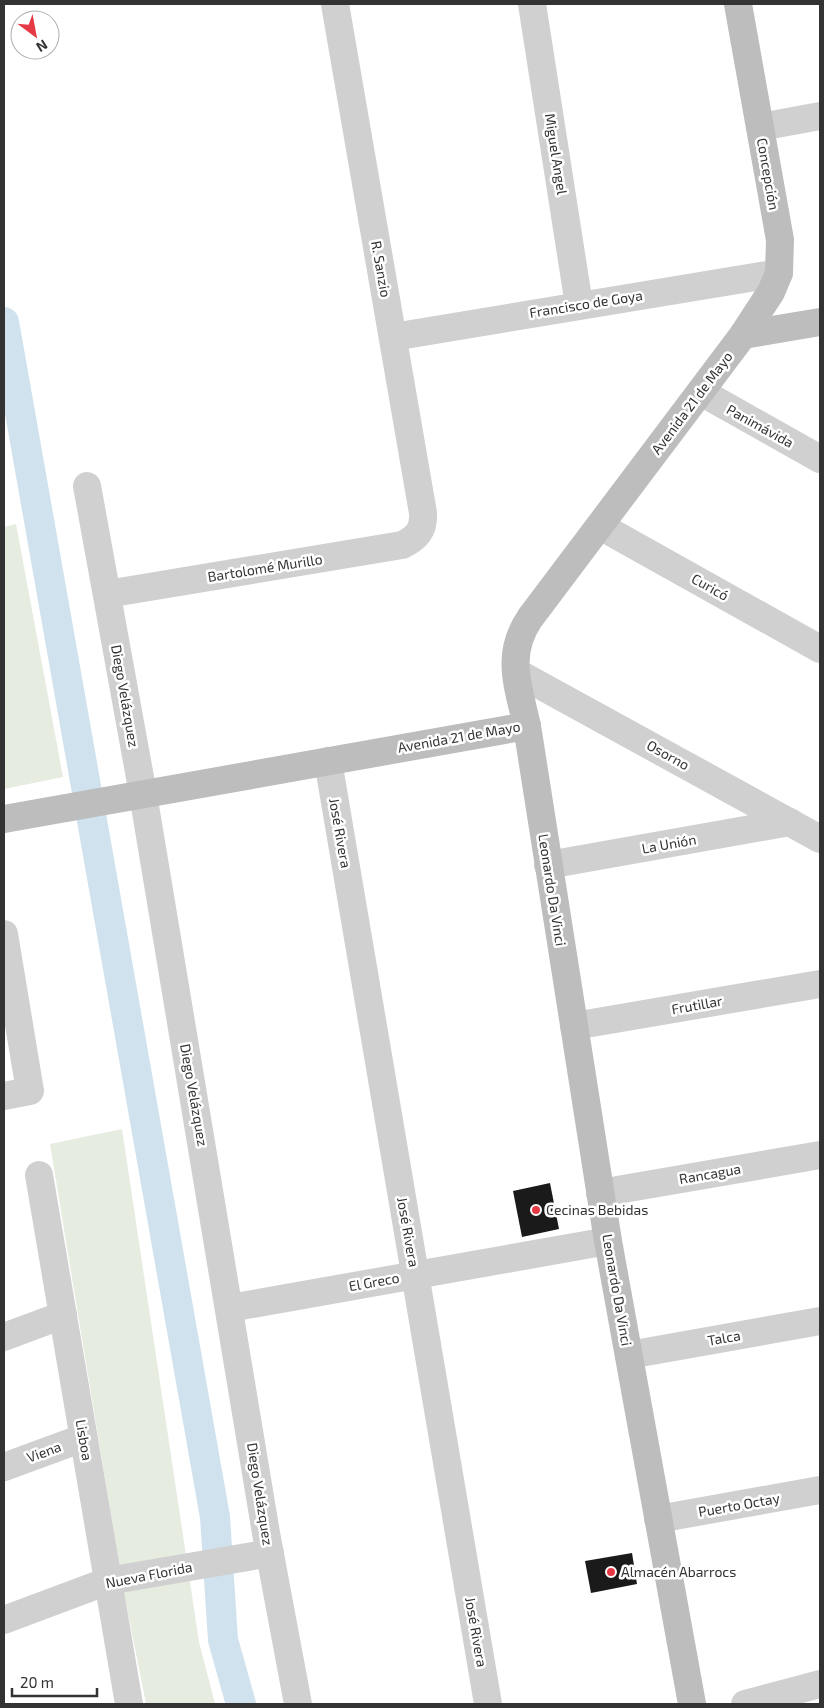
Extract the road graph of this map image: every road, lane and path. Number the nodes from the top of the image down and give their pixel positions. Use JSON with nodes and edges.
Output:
{"nodes":[{"id":1,"x":335,"y":4,"type":"edge"},
{"id":2,"x":532,"y":4,"type":"edge"},
{"id":3,"x":738,"y":4,"type":"edge"},
{"id":4,"x":820,"y":116,"type":"edge"},
{"id":5,"x":760,"y":127,"type":"junction"},
{"id":6,"x":779,"y":273,"type":"junction"},
{"id":7,"x":579,"y":305,"type":"junction"},
{"id":8,"x":820,"y":322,"type":"edge"},
{"id":9,"x":743,"y":335,"type":"junction"},
{"id":10,"x":393,"y":337,"type":"junction"},
{"id":11,"x":700,"y":392,"type":"junction"},
{"id":12,"x":820,"y":459,"type":"edge"},
{"id":13,"x":87,"y":486,"type":"dead end"},
{"id":14,"x":600,"y":526,"type":"junction"},
{"id":15,"x":419,"y":534,"type":"joint"},
{"id":16,"x":106,"y":594,"type":"junction"},
{"id":17,"x":820,"y":649,"type":"edge"},
{"id":18,"x":516,"y":672,"type":"junction"},
{"id":19,"x":527,"y":726,"type":"junction"},
{"id":20,"x":328,"y":761,"type":"junction"},
{"id":21,"x":130,"y":796,"type":"junction"},
{"id":22,"x":4,"y":819,"type":"edge"},
{"id":23,"x":790,"y":822,"type":"junction"},
{"id":24,"x":820,"y":839,"type":"edge"},
{"id":25,"x":548,"y":865,"type":"junction"},
{"id":26,"x":4,"y":934,"type":"edge"},
{"id":27,"x":820,"y":984,"type":"edge"},
{"id":28,"x":574,"y":1026,"type":"junction"},
{"id":29,"x":4,"y":1096,"type":"edge"},
{"id":30,"x":820,"y":1155,"type":"edge"},
{"id":31,"x":39,"y":1175,"type":"dead end"},
{"id":32,"x":600,"y":1194,"type":"junction"},
{"id":33,"x":608,"y":1241,"type":"junction"},
{"id":34,"x":416,"y":1275,"type":"junction"},
{"id":35,"x":230,"y":1308,"type":"junction"},
{"id":36,"x":63,"y":1315,"type":"junction"},
{"id":37,"x":820,"y":1321,"type":"edge"},
{"id":38,"x":4,"y":1337,"type":"edge"},
{"id":39,"x":629,"y":1355,"type":"junction"},
{"id":40,"x":84,"y":1438,"type":"junction"},
{"id":41,"x":4,"y":1467,"type":"edge"},
{"id":42,"x":820,"y":1490,"type":"edge"},
{"id":43,"x":658,"y":1519,"type":"junction"},
{"id":44,"x":259,"y":1555,"type":"junction"},
{"id":45,"x":108,"y":1582,"type":"junction"},
{"id":46,"x":4,"y":1620,"type":"edge"},
{"id":47,"x":820,"y":1684,"type":"edge"},
{"id":48,"x":129,"y":1704,"type":"edge"},
{"id":49,"x":298,"y":1704,"type":"edge"},
{"id":50,"x":488,"y":1704,"type":"edge"},
{"id":51,"x":692,"y":1704,"type":"edge"},
{"id":52,"x":744,"y":1704,"type":"edge"}],
"edges":[{"from":1,"to":10,"type":"street","name":"R. Sanzio"},
{"from":2,"to":7,"type":"street","name":"Miguel Angel"},
{"from":3,"to":5,"type":"street","name":"Concepción"},
{"from":4,"to":5,"type":"street"},
{"from":5,"to":6,"type":"street","name":"Concepción"},
{"from":6,"to":7,"type":"street","name":"Francisco de Goya"},
{"from":6,"to":9,"type":"street","name":"Concepción"},
{"from":7,"to":10,"type":"street","name":"Francisco de Goya"},
{"from":8,"to":9,"type":"street"},
{"from":9,"to":11,"type":"street","name":"Avenida 21 de Mayo"},
{"from":10,"to":15,"type":"street","name":"R. Sanzio"},
{"from":11,"to":12,"type":"street","name":"Panimávida"},
{"from":11,"to":14,"type":"street","name":"Avenida 21 de Mayo"},
{"from":13,"to":16,"type":"street","name":"Diego Velázquez"},
{"from":14,"to":17,"type":"street","name":"Curicó"},
{"from":14,"to":18,"type":"street","name":"Avenida 21 de Mayo"},
{"from":15,"to":16,"type":"street","name":"Bartolomé Murillo"},
{"from":16,"to":21,"type":"street","name":"Diego Velázquez"},
{"from":18,"to":19,"type":"street","name":"Avenida 21 de Mayo"},
{"from":18,"to":23,"type":"street","name":"Osorno"},
{"from":19,"to":20,"type":"street","name":"Avenida 21 de Mayo"},
{"from":19,"to":25,"type":"street","name":"Leonardo Da Vinci"},
{"from":20,"to":21,"type":"street","name":"Avenida 21 de Mayo"},
{"from":20,"to":34,"type":"street","name":"José Rivera"},
{"from":21,"to":22,"type":"street","name":"Avenida 21 de Mayo"},
{"from":21,"to":35,"type":"street","name":"Diego Velázquez"},
{"from":23,"to":24,"type":"street","name":"Osorno"},
{"from":23,"to":25,"type":"street","name":"La Unión"},
{"from":25,"to":28,"type":"street","name":"Leonardo Da Vinci"},
{"from":26,"to":29,"type":"street"},
{"from":27,"to":28,"type":"street","name":"Frutillar"},
{"from":28,"to":32,"type":"street","name":"Leonardo Da Vinci"},
{"from":30,"to":32,"type":"street","name":"Rancagua"},
{"from":31,"to":36,"type":"street","name":"Lisboa"},
{"from":32,"to":33,"type":"street","name":"Leonardo Da Vinci"},
{"from":33,"to":34,"type":"street","name":"El Greco"},
{"from":33,"to":39,"type":"street","name":"Leonardo Da Vinci"},
{"from":34,"to":35,"type":"street","name":"El Greco"},
{"from":34,"to":50,"type":"street","name":"José Rivera"},
{"from":35,"to":44,"type":"street","name":"Diego Velázquez"},
{"from":36,"to":38,"type":"street"},
{"from":36,"to":40,"type":"street","name":"Lisboa"},
{"from":37,"to":39,"type":"street","name":"Talca"},
{"from":39,"to":43,"type":"street","name":"Leonardo Da Vinci"},
{"from":40,"to":41,"type":"street","name":"Viena"},
{"from":40,"to":45,"type":"street","name":"Lisboa"},
{"from":42,"to":43,"type":"street","name":"Puerto Octay"},
{"from":43,"to":51,"type":"street","name":"Leonardo Da Vinci"},
{"from":44,"to":45,"type":"street","name":"Nueva Florida"},
{"from":44,"to":49,"type":"street","name":"Diego Velázquez"},
{"from":45,"to":46,"type":"street","name":"Nueva Florida"},
{"from":45,"to":48,"type":"street","name":"Lisboa"},
{"from":47,"to":52,"type":"street"}]}
